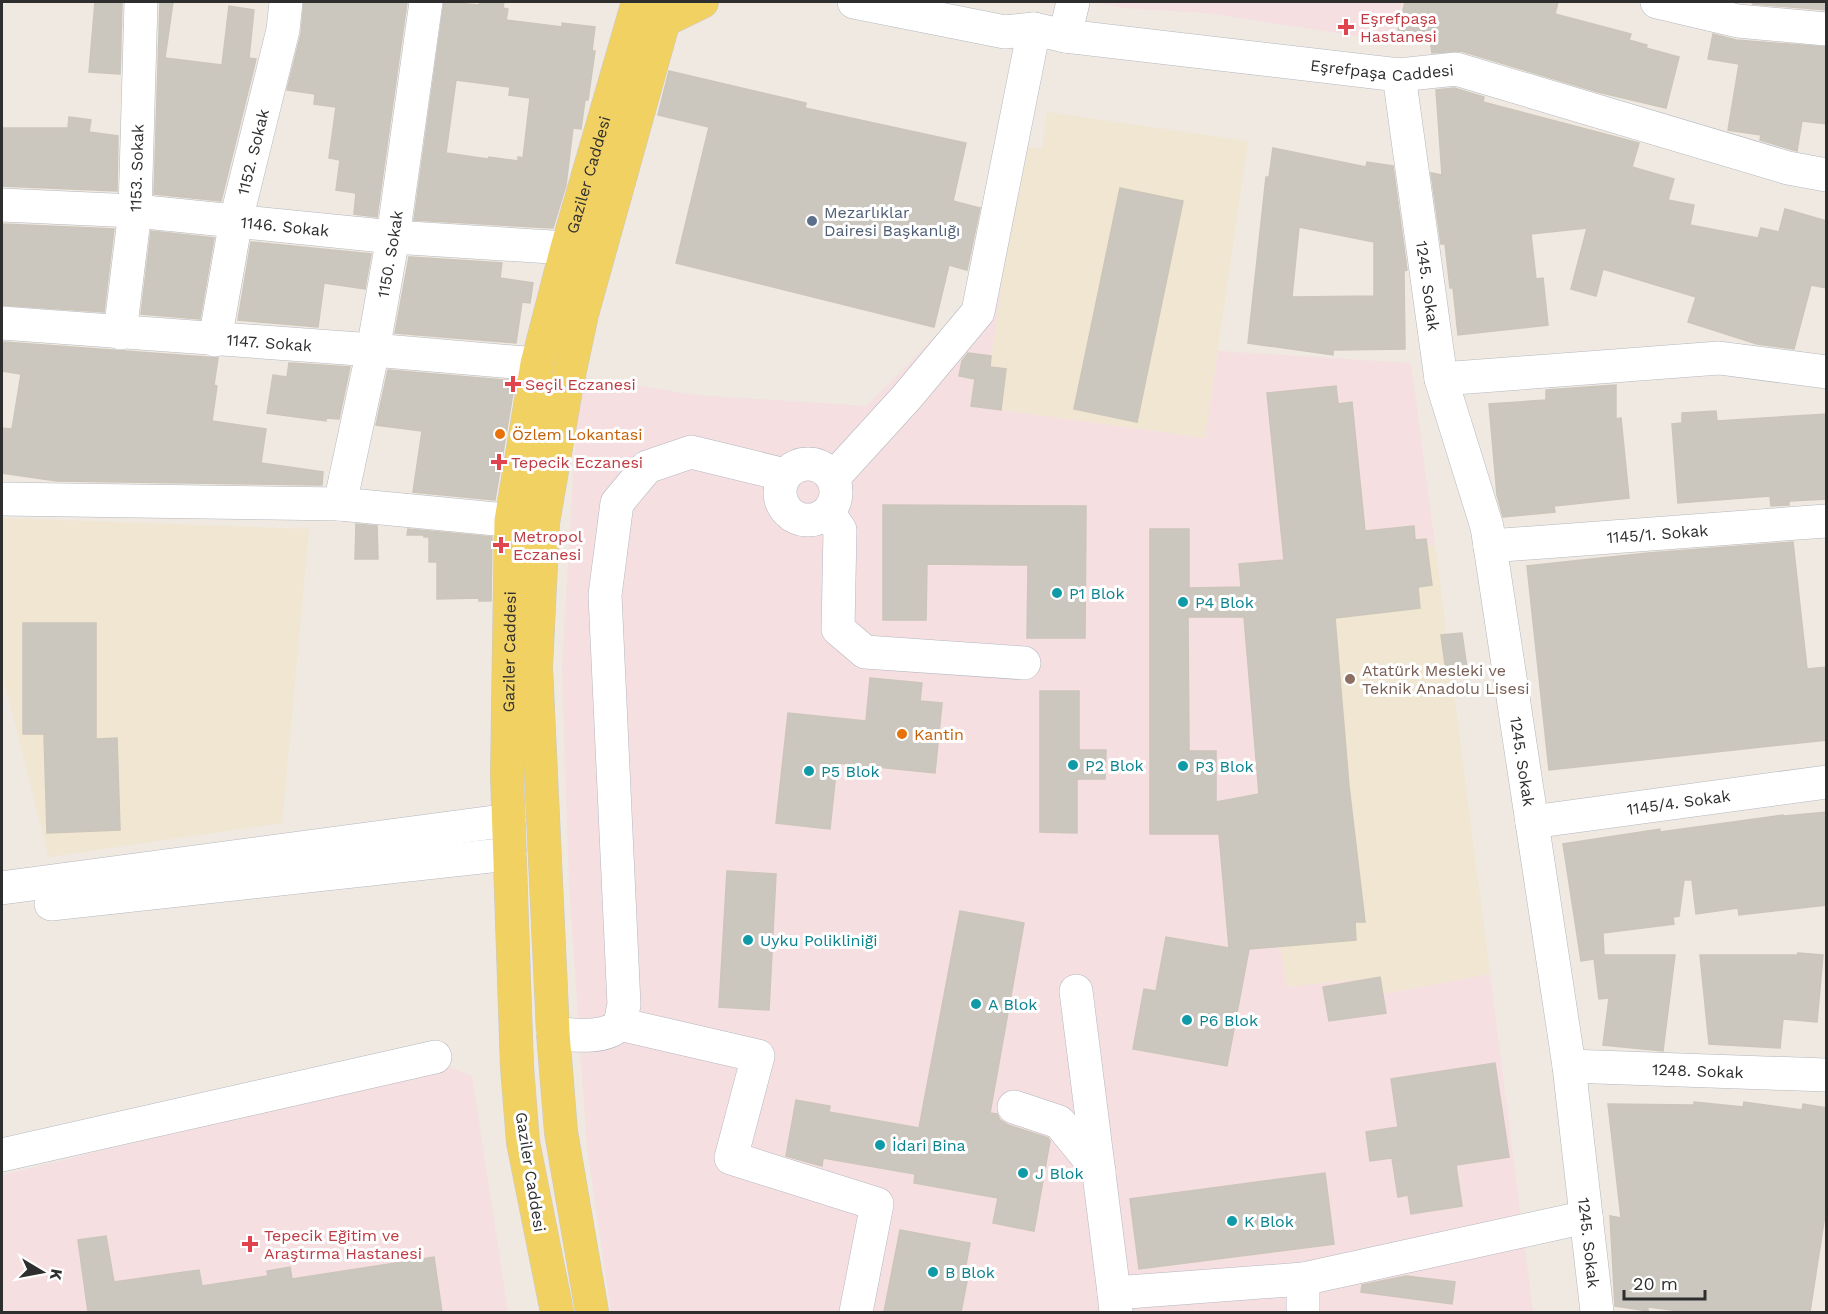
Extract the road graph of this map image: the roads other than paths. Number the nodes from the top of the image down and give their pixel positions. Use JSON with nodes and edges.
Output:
{"nodes":[{"id":1,"x":141,"y":2,"type":"edge"},
{"id":2,"x":286,"y":2,"type":"edge"},
{"id":3,"x":426,"y":2,"type":"edge"},
{"id":4,"x":702,"y":2,"type":"edge"},
{"id":5,"x":854,"y":2,"type":"edge"},
{"id":6,"x":953,"y":2,"type":"edge"},
{"id":7,"x":1073,"y":2,"type":"edge"},
{"id":8,"x":1657,"y":2,"type":"edge"},
{"id":9,"x":657,"y":8,"type":"edge"},
{"id":10,"x":1827,"y":29,"type":"edge"},
{"id":11,"x":1050,"y":33,"type":"junction"},
{"id":12,"x":1399,"y":75,"type":"junction"},
{"id":13,"x":1827,"y":175,"type":"edge"},
{"id":14,"x":2,"y":205,"type":"edge"},
{"id":15,"x":135,"y":211,"type":"junction"},
{"id":16,"x":236,"y":220,"type":"junction"},
{"id":17,"x":393,"y":237,"type":"junction"},
{"id":18,"x":567,"y":248,"type":"junction"},
{"id":19,"x":2,"y":323,"type":"edge"},
{"id":20,"x":120,"y":333,"type":"junction"},
{"id":21,"x":215,"y":340,"type":"junction"},
{"id":22,"x":373,"y":350,"type":"junction"},
{"id":23,"x":537,"y":364,"type":"junction"},
{"id":24,"x":1827,"y":372,"type":"edge"},
{"id":25,"x":1441,"y":379,"type":"junction"},
{"id":26,"x":785,"y":475,"type":"junction"},
{"id":27,"x":833,"y":478,"type":"junction"},
{"id":28,"x":2,"y":499,"type":"edge"},
{"id":29,"x":340,"y":504,"type":"junction"},
{"id":30,"x":828,"y":512,"type":"junction"},
{"id":31,"x":1827,"y":520,"type":"edge"},
{"id":32,"x":511,"y":521,"type":"junction"},
{"id":33,"x":543,"y":523,"type":"junction"},
{"id":34,"x":1490,"y":546,"type":"junction"},
{"id":35,"x":1024,"y":663,"type":"dead end"},
{"id":36,"x":1827,"y":782,"type":"edge"},
{"id":37,"x":1532,"y":822,"type":"junction"},
{"id":38,"x":523,"y":831,"type":"junction"},
{"id":39,"x":2,"y":888,"type":"edge"},
{"id":40,"x":2,"y":909,"type":"edge"},
{"id":41,"x":1076,"y":991,"type":"dead end"},
{"id":42,"x":619,"y":1024,"type":"junction"},
{"id":43,"x":553,"y":1033,"type":"junction"},
{"id":44,"x":435,"y":1056,"type":"dead end"},
{"id":45,"x":1569,"y":1066,"type":"junction"},
{"id":46,"x":1827,"y":1075,"type":"edge"},
{"id":47,"x":558,"y":1093,"type":"junction"},
{"id":48,"x":1014,"y":1107,"type":"dead end"},
{"id":49,"x":2,"y":1155,"type":"edge"},
{"id":50,"x":1099,"y":1171,"type":"junction"},
{"id":51,"x":1586,"y":1217,"type":"junction"},
{"id":52,"x":1303,"y":1279,"type":"junction"},
{"id":53,"x":1115,"y":1303,"type":"edge"},
{"id":54,"x":557,"y":1312,"type":"edge"},
{"id":55,"x":592,"y":1312,"type":"edge"},
{"id":56,"x":856,"y":1312,"type":"edge"},
{"id":57,"x":1303,"y":1312,"type":"edge"},
{"id":58,"x":1596,"y":1312,"type":"edge"}],
"edges":[{"from":1,"to":15,"type":"street","name":"1153. Sokak"},
{"from":2,"to":16,"type":"street","name":"1152. Sokak"},
{"from":3,"to":17,"type":"street","name":"1150. Sokak"},
{"from":4,"to":9,"type":"main road"},
{"from":5,"to":11,"type":"street","name":"Eşrefpaşa Caddesi"},
{"from":6,"to":11,"type":"street","name":"Eşrefpaşa Caddesi"},
{"from":7,"to":11,"type":"street"},
{"from":8,"to":10,"type":"street"},
{"from":9,"to":18,"type":"main road","name":"Gaziler Caddesi"},
{"from":9,"to":33,"type":"main road","name":"Gaziler Caddesi"},
{"from":11,"to":12,"type":"street","name":"Eşrefpaşa Caddesi"},
{"from":11,"to":27,"type":"street"},
{"from":12,"to":13,"type":"street","name":"Eşrefpaşa Caddesi"},
{"from":12,"to":25,"type":"street","name":"1245. Sokak"},
{"from":14,"to":15,"type":"street","name":"1146. Sokak"},
{"from":15,"to":16,"type":"street","name":"1146. Sokak"},
{"from":15,"to":20,"type":"street","name":"1153. Sokak"},
{"from":16,"to":17,"type":"street","name":"1146. Sokak"},
{"from":16,"to":21,"type":"street","name":"1152. Sokak"},
{"from":17,"to":18,"type":"street","name":"1146. Sokak"},
{"from":17,"to":22,"type":"street","name":"1150. Sokak"},
{"from":18,"to":23,"type":"main road","name":"Gaziler Caddesi"},
{"from":19,"to":20,"type":"street","name":"1147. Sokak"},
{"from":20,"to":21,"type":"street","name":"1147. Sokak"},
{"from":21,"to":22,"type":"street","name":"1147. Sokak"},
{"from":22,"to":23,"type":"street","name":"1147. Sokak"},
{"from":22,"to":29,"type":"street","name":"1150. Sokak"},
{"from":23,"to":32,"type":"main road","name":"Gaziler Caddesi"},
{"from":24,"to":25,"type":"street"},
{"from":25,"to":34,"type":"street","name":"1245. Sokak"},
{"from":26,"to":27,"type":"street"},
{"from":26,"to":30,"type":"street"},
{"from":26,"to":42,"type":"street"},
{"from":27,"to":30,"type":"street"},
{"from":28,"to":29,"type":"street"},
{"from":29,"to":32,"type":"street"},
{"from":30,"to":35,"type":"street"},
{"from":31,"to":34,"type":"street","name":"1145/1. Sokak"},
{"from":32,"to":33,"type":"street"},
{"from":32,"to":38,"type":"main road","name":"Gaziler Caddesi"},
{"from":33,"to":38,"type":"main road","name":"Gaziler Caddesi"},
{"from":34,"to":37,"type":"street","name":"1245. Sokak"},
{"from":36,"to":37,"type":"street","name":"1145/4. Sokak"},
{"from":37,"to":45,"type":"street","name":"1245. Sokak"},
{"from":38,"to":39,"type":"street"},
{"from":38,"to":40,"type":"street"},
{"from":38,"to":43,"type":"main road","name":"Gaziler Caddesi"},
{"from":38,"to":47,"type":"main road"},
{"from":38,"to":54,"type":"main road","name":"Gaziler Caddesi"},
{"from":41,"to":50,"type":"street"},
{"from":42,"to":43,"type":"street"},
{"from":42,"to":56,"type":"street"},
{"from":43,"to":47,"type":"main road","name":"Gaziler Caddesi"},
{"from":44,"to":49,"type":"street"},
{"from":45,"to":46,"type":"street","name":"1248. Sokak"},
{"from":45,"to":51,"type":"street","name":"1245. Sokak"},
{"from":47,"to":55,"type":"main road","name":"Gaziler Caddesi"},
{"from":48,"to":50,"type":"street"},
{"from":50,"to":53,"type":"street"},
{"from":51,"to":52,"type":"street"},
{"from":51,"to":58,"type":"street","name":"1245. Sokak"},
{"from":52,"to":53,"type":"street"},
{"from":52,"to":57,"type":"street"}]}
